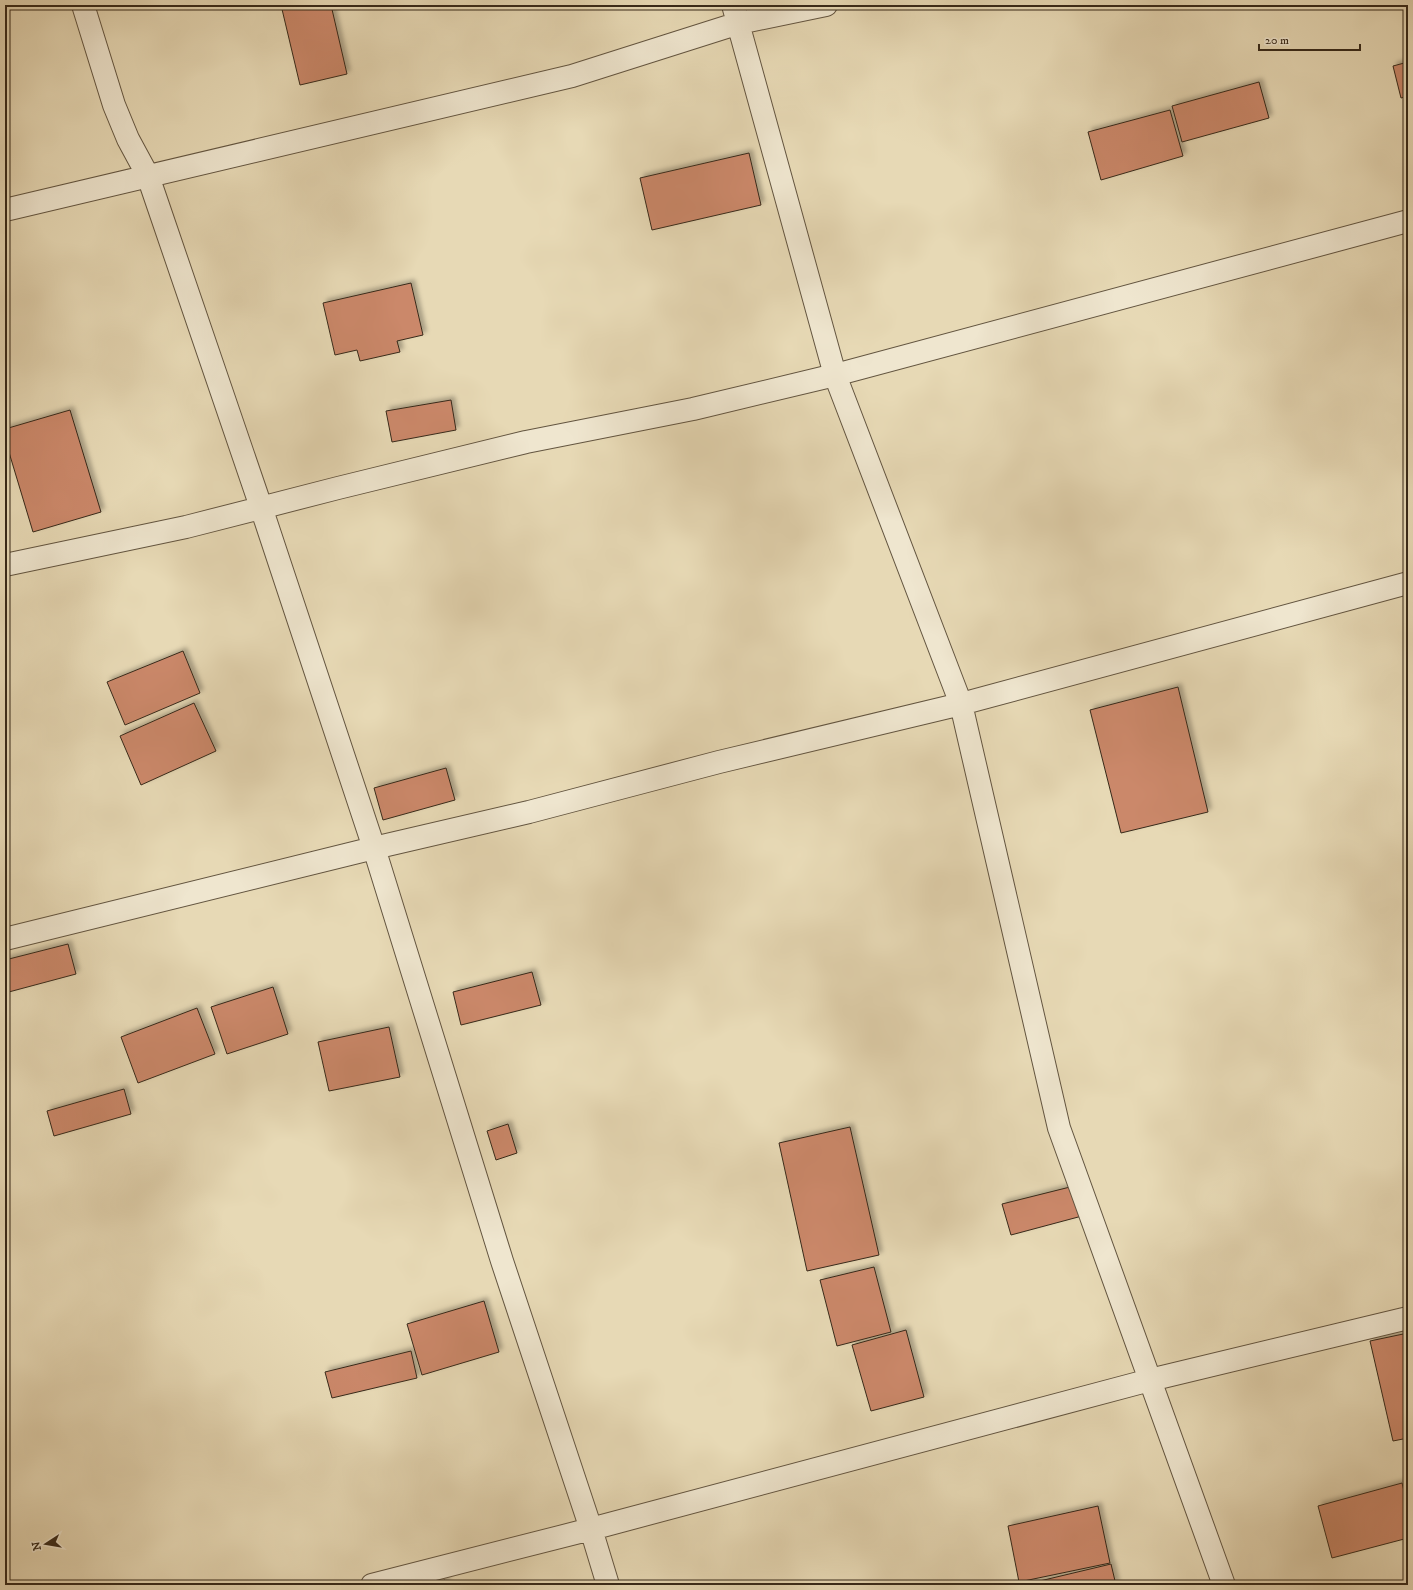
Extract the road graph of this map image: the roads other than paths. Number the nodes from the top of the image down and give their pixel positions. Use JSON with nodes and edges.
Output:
{"nodes":[{"id":1,"x":83,"y":5,"type":"edge"},
{"id":2,"x":826,"y":5,"type":"edge"},
{"id":3,"x":736,"y":14,"type":"edge"},
{"id":4,"x":148,"y":176,"type":"junction"},
{"id":5,"x":5,"y":210,"type":"edge"},
{"id":6,"x":1408,"y":221,"type":"edge"},
{"id":7,"x":835,"y":375,"type":"junction"},
{"id":8,"x":261,"y":507,"type":"junction"},
{"id":9,"x":5,"y":565,"type":"edge"},
{"id":10,"x":1408,"y":583,"type":"edge"},
{"id":11,"x":961,"y":704,"type":"junction"},
{"id":12,"x":374,"y":848,"type":"junction"},
{"id":13,"x":5,"y":939,"type":"edge"},
{"id":14,"x":1408,"y":1318,"type":"edge"},
{"id":15,"x":1150,"y":1380,"type":"junction"},
{"id":16,"x":591,"y":1529,"type":"junction"},
{"id":17,"x":372,"y":1585,"type":"edge"},
{"id":18,"x":608,"y":1585,"type":"edge"},
{"id":19,"x":1224,"y":1585,"type":"edge"}],
"edges":[{"from":1,"to":4,"type":"street"},
{"from":2,"to":3,"type":"street"},
{"from":3,"to":4,"type":"street"},
{"from":3,"to":7,"type":"street"},
{"from":4,"to":5,"type":"street"},
{"from":4,"to":8,"type":"street"},
{"from":6,"to":7,"type":"street"},
{"from":7,"to":8,"type":"street"},
{"from":7,"to":11,"type":"street"},
{"from":8,"to":9,"type":"street"},
{"from":8,"to":12,"type":"street"},
{"from":10,"to":11,"type":"street"},
{"from":11,"to":12,"type":"street"},
{"from":11,"to":15,"type":"street"},
{"from":12,"to":13,"type":"street"},
{"from":12,"to":16,"type":"street"},
{"from":14,"to":15,"type":"street"},
{"from":15,"to":16,"type":"street"},
{"from":15,"to":19,"type":"street"},
{"from":16,"to":17,"type":"street"},
{"from":16,"to":18,"type":"street"}]}
